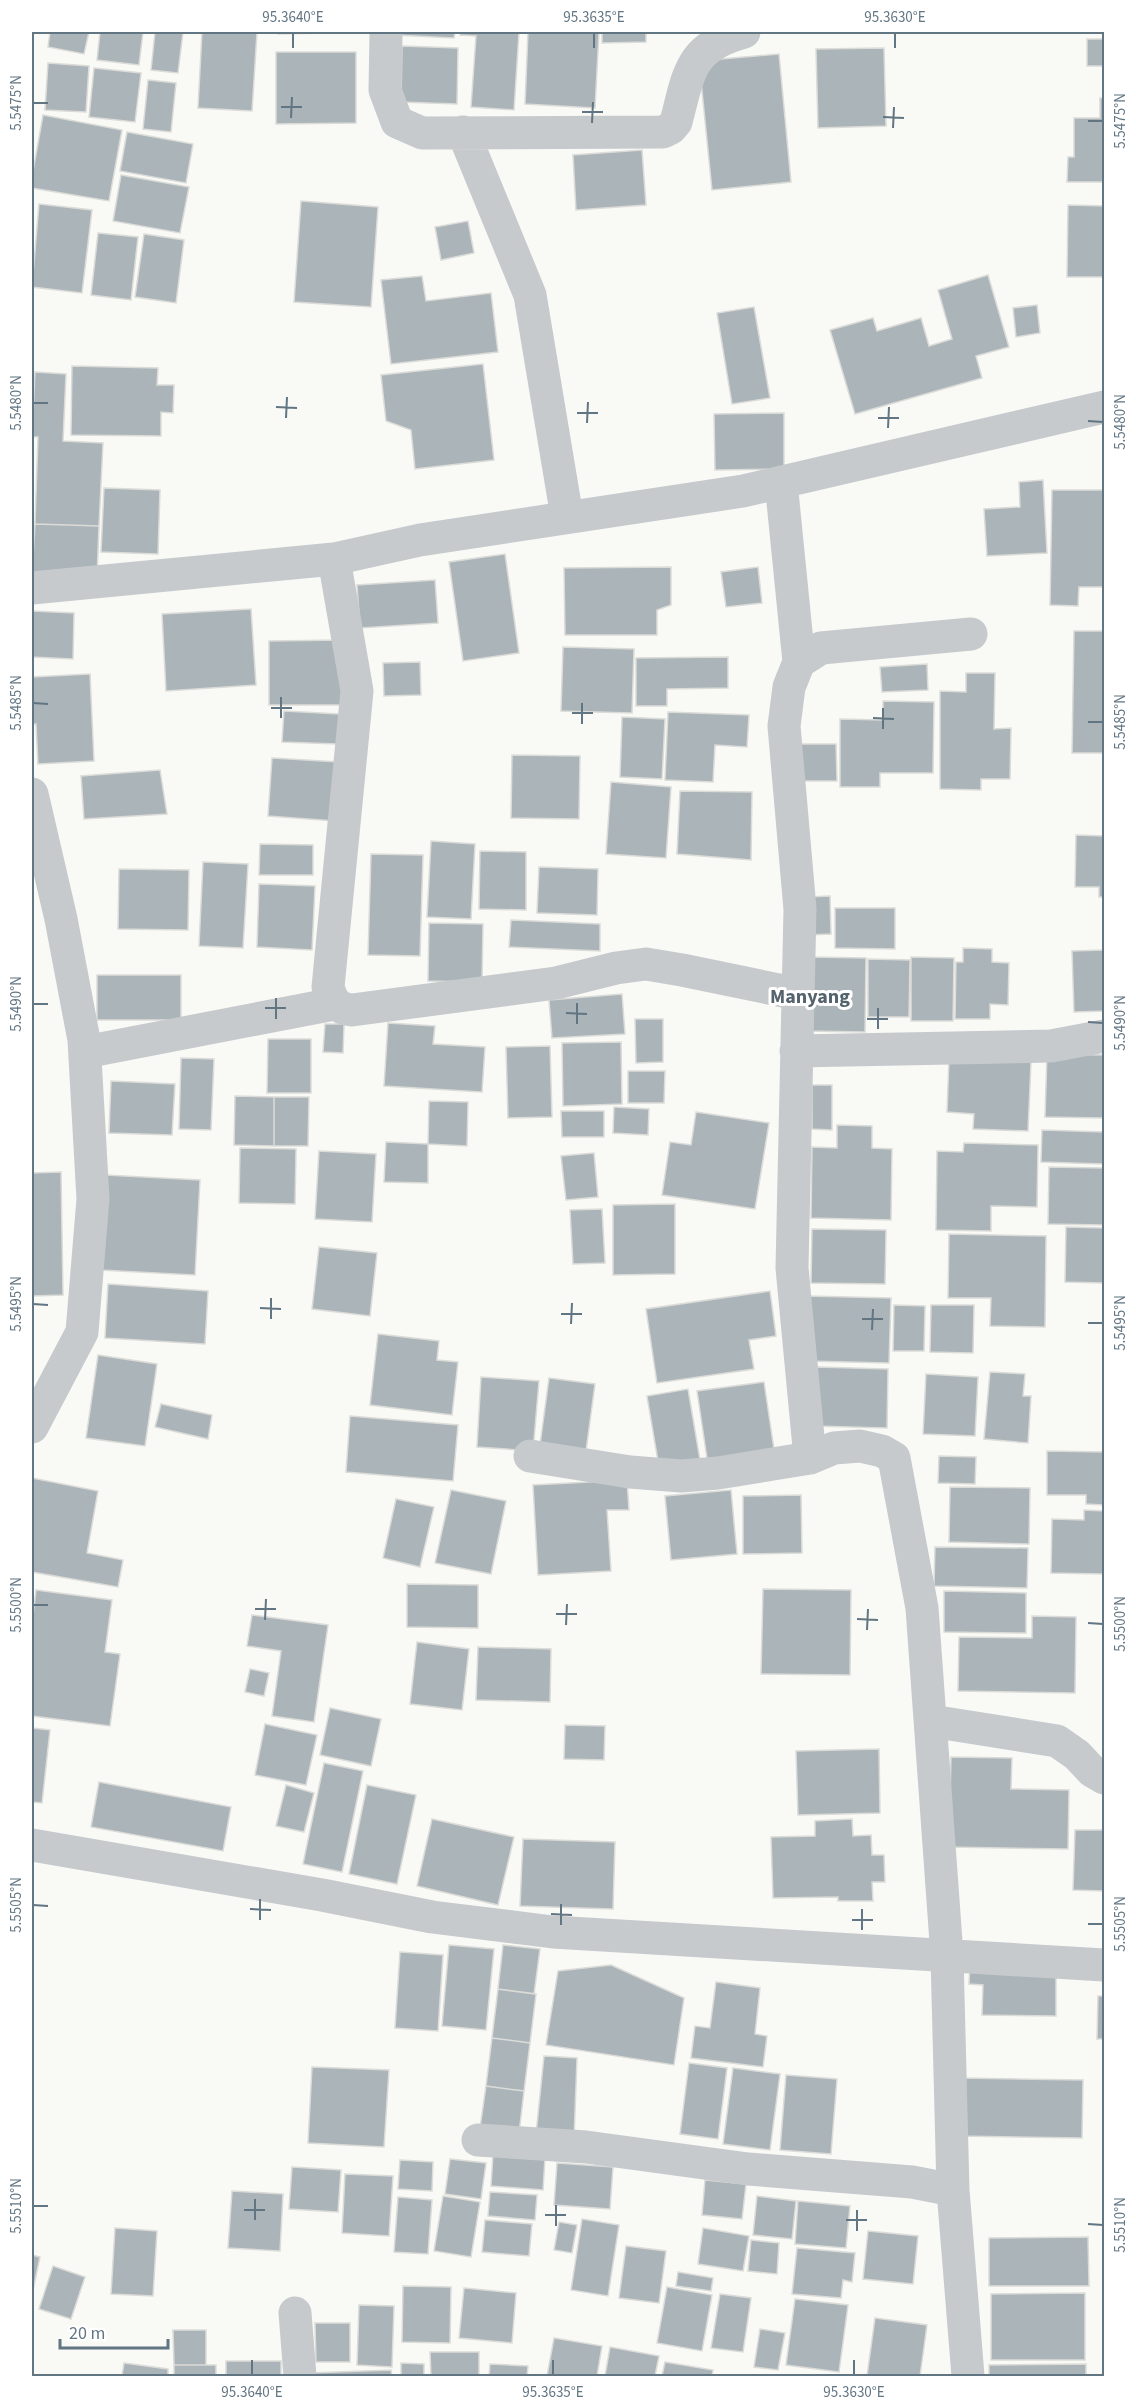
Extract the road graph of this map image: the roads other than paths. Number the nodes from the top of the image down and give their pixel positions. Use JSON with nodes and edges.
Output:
{"nodes":[{"id":1,"x":386,"y":32,"type":"edge"},
{"id":2,"x":744,"y":32,"type":"edge"},
{"id":3,"x":464,"y":132,"type":"junction"},
{"id":4,"x":1104,"y":407,"type":"edge"},
{"id":5,"x":781,"y":482,"type":"junction"},
{"id":6,"x":567,"y":517,"type":"junction"},
{"id":7,"x":334,"y":559,"type":"junction"},
{"id":8,"x":32,"y":588,"type":"edge"},
{"id":9,"x":971,"y":634,"type":"dead end"},
{"id":10,"x":799,"y":662,"type":"junction"},
{"id":11,"x":32,"y":794,"type":"edge"},
{"id":12,"x":798,"y":994,"type":"junction"},
{"id":13,"x":334,"y":1004,"type":"junction"},
{"id":14,"x":1104,"y":1036,"type":"edge"},
{"id":15,"x":796,"y":1051,"type":"junction"},
{"id":16,"x":85,"y":1052,"type":"junction"},
{"id":17,"x":32,"y":1427,"type":"edge"},
{"id":18,"x":530,"y":1456,"type":"dead end"},
{"id":19,"x":810,"y":1458,"type":"junction"},
{"id":20,"x":931,"y":1721,"type":"junction"},
{"id":21,"x":1104,"y":1778,"type":"edge"},
{"id":22,"x":32,"y":1845,"type":"edge"},
{"id":23,"x":947,"y":1956,"type":"junction"},
{"id":24,"x":1104,"y":1965,"type":"edge"},
{"id":25,"x":478,"y":2140,"type":"dead end"},
{"id":26,"x":953,"y":2190,"type":"junction"},
{"id":27,"x":295,"y":2313,"type":"dead end"},
{"id":28,"x":300,"y":2376,"type":"edge"},
{"id":29,"x":968,"y":2376,"type":"edge"}],
"edges":[{"from":1,"to":3,"type":"street"},
{"from":2,"to":3,"type":"street"},
{"from":3,"to":6,"type":"street"},
{"from":4,"to":5,"type":"street"},
{"from":5,"to":6,"type":"street"},
{"from":5,"to":10,"type":"street"},
{"from":6,"to":7,"type":"street"},
{"from":7,"to":8,"type":"street"},
{"from":7,"to":13,"type":"street"},
{"from":9,"to":10,"type":"street"},
{"from":10,"to":12,"type":"street"},
{"from":11,"to":16,"type":"street"},
{"from":12,"to":13,"type":"street"},
{"from":12,"to":15,"type":"street"},
{"from":13,"to":16,"type":"street"},
{"from":14,"to":15,"type":"street"},
{"from":15,"to":19,"type":"street"},
{"from":16,"to":17,"type":"street"},
{"from":18,"to":19,"type":"street"},
{"from":19,"to":20,"type":"street"},
{"from":20,"to":21,"type":"street"},
{"from":20,"to":23,"type":"street"},
{"from":22,"to":23,"type":"street"},
{"from":23,"to":24,"type":"street"},
{"from":23,"to":26,"type":"street"},
{"from":25,"to":26,"type":"street"},
{"from":26,"to":29,"type":"street"},
{"from":27,"to":28,"type":"street"}]}
